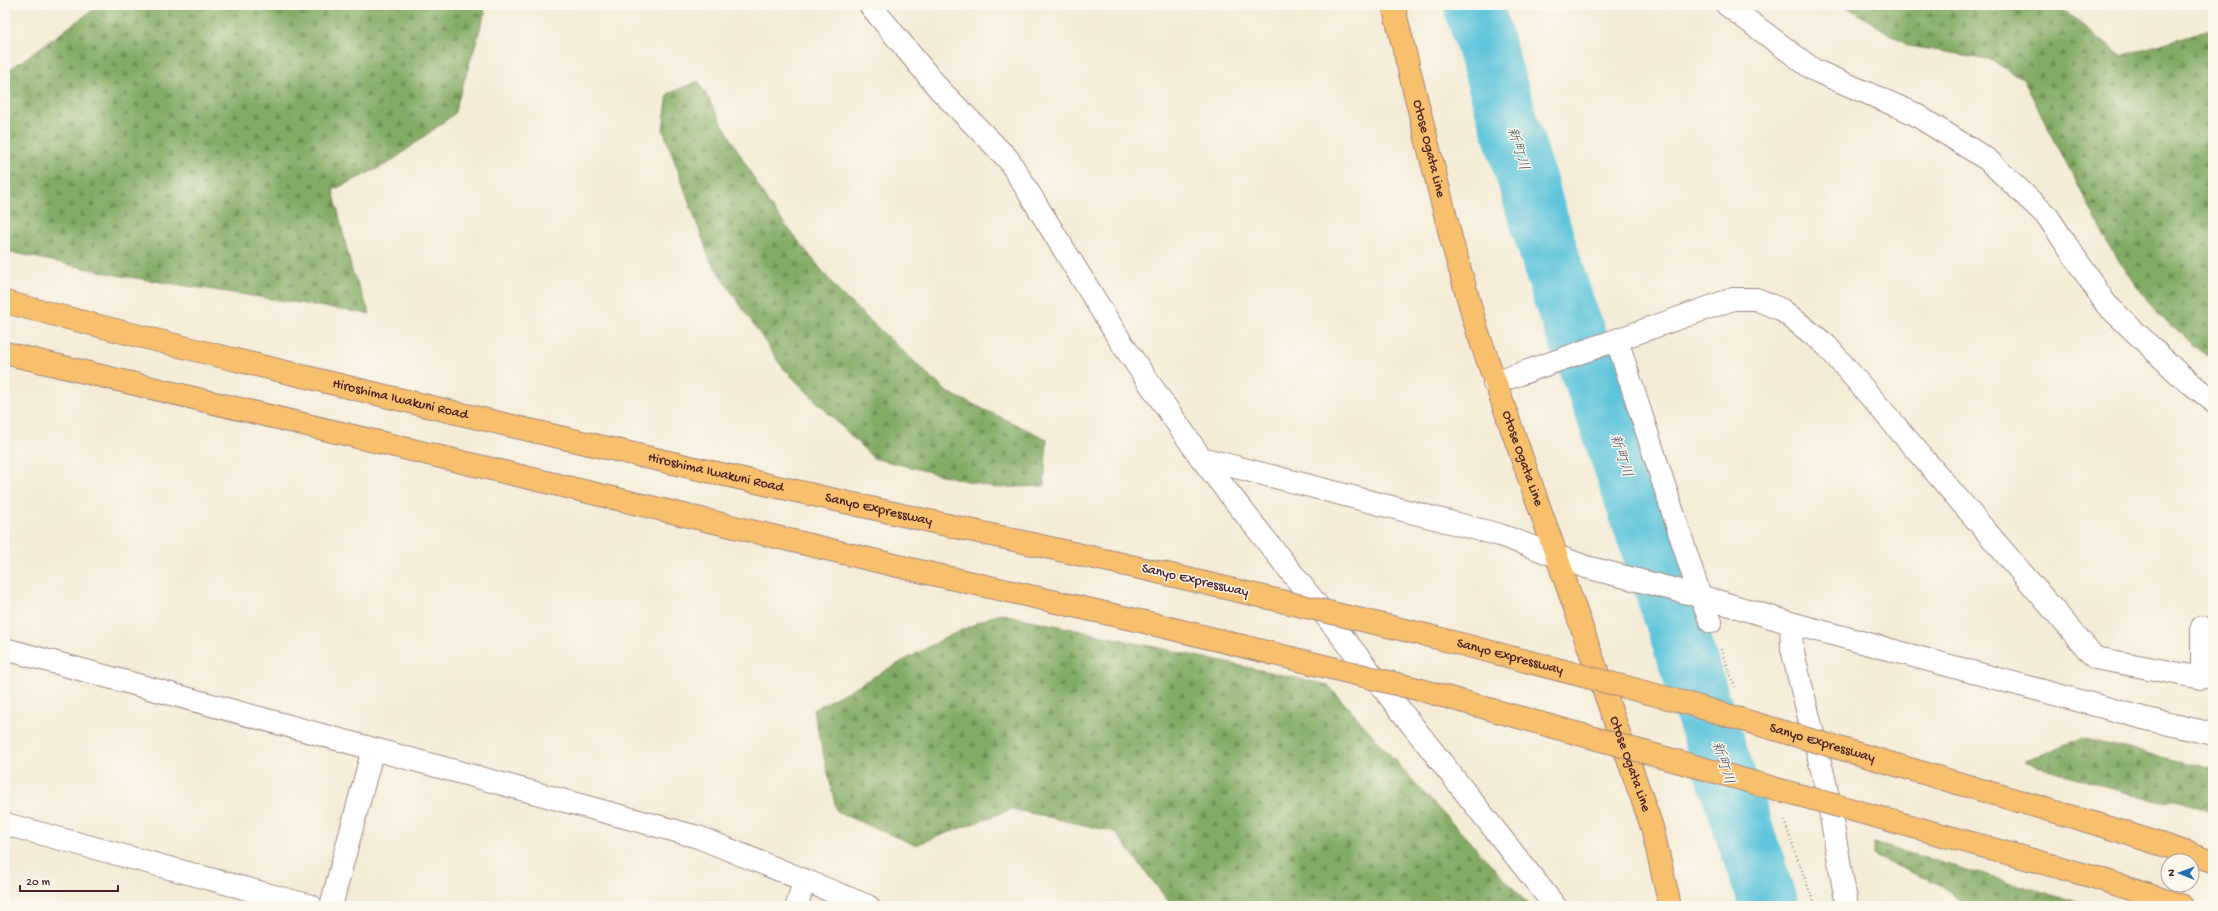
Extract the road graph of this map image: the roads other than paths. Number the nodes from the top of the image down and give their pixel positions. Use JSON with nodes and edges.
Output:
{"nodes":[{"id":1,"x":870,"y":5,"type":"edge"},
{"id":2,"x":1393,"y":5,"type":"edge"},
{"id":3,"x":1727,"y":5,"type":"edge"},
{"id":4,"x":5,"y":302,"type":"edge"},
{"id":5,"x":1613,"y":342,"type":"junction"},
{"id":6,"x":5,"y":352,"type":"edge"},
{"id":7,"x":1494,"y":383,"type":"junction"},
{"id":8,"x":2213,"y":401,"type":"edge"},
{"id":9,"x":1200,"y":458,"type":"junction"},
{"id":10,"x":796,"y":491,"type":"joint"},
{"id":11,"x":1556,"y":556,"type":"junction"},
{"id":12,"x":1695,"y":594,"type":"junction"},
{"id":13,"x":1711,"y":622,"type":"dead end"},
{"id":14,"x":1791,"y":623,"type":"junction"},
{"id":15,"x":2202,"y":627,"type":"dead end"},
{"id":16,"x":5,"y":649,"type":"edge"},
{"id":17,"x":2213,"y":734,"type":"edge"},
{"id":18,"x":374,"y":749,"type":"junction"},
{"id":19,"x":5,"y":824,"type":"edge"},
{"id":20,"x":2213,"y":861,"type":"edge"},
{"id":21,"x":804,"y":880,"type":"junction"},
{"id":22,"x":310,"y":906,"type":"edge"},
{"id":23,"x":331,"y":906,"type":"edge"},
{"id":24,"x":797,"y":906,"type":"edge"},
{"id":25,"x":868,"y":906,"type":"edge"},
{"id":26,"x":1555,"y":906,"type":"edge"},
{"id":27,"x":1670,"y":906,"type":"edge"},
{"id":28,"x":1847,"y":906,"type":"edge"},
{"id":29,"x":2182,"y":906,"type":"edge"}],
"edges":[{"from":1,"to":9,"type":"street"},
{"from":2,"to":7,"type":"main road","name":"Otose Ogata Line"},
{"from":3,"to":8,"type":"street"},
{"from":4,"to":10,"type":"main road","name":"Hiroshima Iwakuni Road"},
{"from":5,"to":7,"type":"street"},
{"from":5,"to":12,"type":"street"},
{"from":5,"to":15,"type":"street"},
{"from":6,"to":29,"type":"main road","bridge":true},
{"from":7,"to":11,"type":"main road","name":"Otose Ogata Line"},
{"from":9,"to":11,"type":"street"},
{"from":9,"to":26,"type":"street"},
{"from":10,"to":20,"type":"main road","name":"Sanyo Expressway","bridge":true},
{"from":11,"to":12,"type":"street"},
{"from":11,"to":27,"type":"main road","name":"Otose Ogata Line"},
{"from":12,"to":13,"type":"street"},
{"from":12,"to":14,"type":"street"},
{"from":14,"to":17,"type":"street"},
{"from":14,"to":28,"type":"street"},
{"from":16,"to":18,"type":"street"},
{"from":18,"to":21,"type":"street"},
{"from":18,"to":23,"type":"street"},
{"from":19,"to":22,"type":"street"},
{"from":21,"to":24,"type":"street"},
{"from":21,"to":25,"type":"street"}]}
